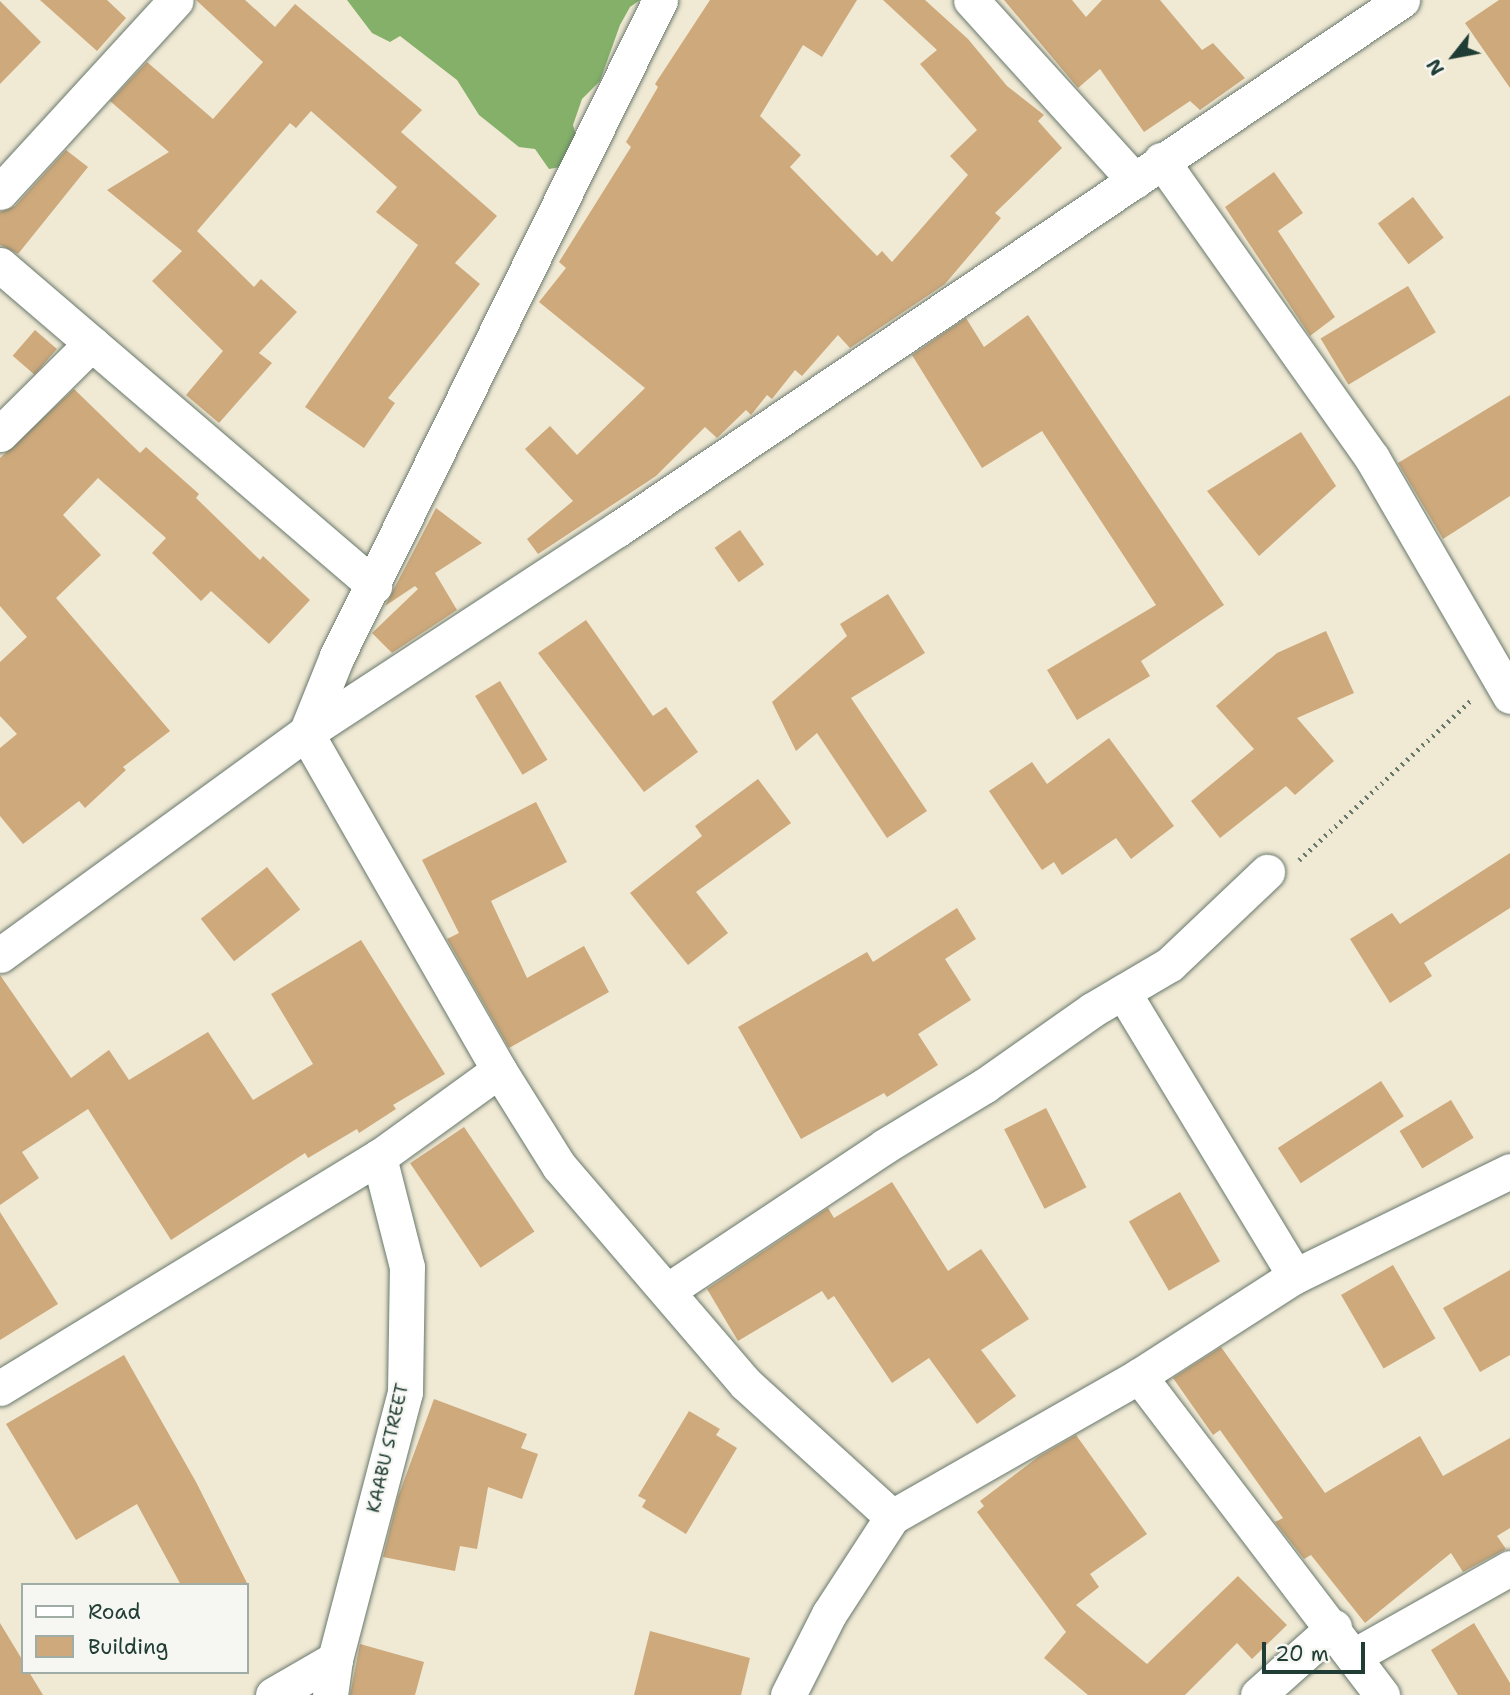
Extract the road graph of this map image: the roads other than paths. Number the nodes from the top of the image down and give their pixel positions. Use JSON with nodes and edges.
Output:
{"nodes":[{"id":1,"x":176,"y":0,"type":"edge"},
{"id":2,"x":660,"y":0,"type":"edge"},
{"id":3,"x":971,"y":0,"type":"edge"},
{"id":4,"x":1402,"y":0,"type":"edge"},
{"id":5,"x":1148,"y":170,"type":"junction"},
{"id":6,"x":0,"y":192,"type":"edge"},
{"id":7,"x":0,"y":265,"type":"edge"},
{"id":8,"x":92,"y":343,"type":"junction"},
{"id":9,"x":0,"y":434,"type":"edge"},
{"id":10,"x":374,"y":586,"type":"junction"},
{"id":11,"x":1504,"y":686,"type":"edge"},
{"id":12,"x":306,"y":733,"type":"junction"},
{"id":13,"x":1267,"y":872,"type":"road end"},
{"id":14,"x":6,"y":941,"type":"edge"},
{"id":15,"x":1123,"y":992,"type":"junction"},
{"id":16,"x":499,"y":1070,"type":"junction"},
{"id":17,"x":379,"y":1157,"type":"junction"},
{"id":18,"x":1510,"y":1171,"type":"edge"},
{"id":19,"x":1295,"y":1276,"type":"junction"},
{"id":20,"x":667,"y":1290,"type":"junction"},
{"id":21,"x":1139,"y":1376,"type":"junction"},
{"id":22,"x":0,"y":1388,"type":"edge"},
{"id":23,"x":892,"y":1517,"type":"junction"},
{"id":24,"x":1510,"y":1568,"type":"edge"},
{"id":25,"x":1334,"y":1627,"type":"junction"},
{"id":26,"x":1354,"y":1656,"type":"junction"},
{"id":27,"x":335,"y":1659,"type":"junction"},
{"id":28,"x":273,"y":1695,"type":"edge"},
{"id":29,"x":330,"y":1695,"type":"edge"},
{"id":30,"x":788,"y":1695,"type":"edge"},
{"id":31,"x":1258,"y":1695,"type":"edge"},
{"id":32,"x":1382,"y":1695,"type":"edge"}],
"edges":[{"from":1,"to":6,"type":"street"},
{"from":2,"to":10,"type":"street"},
{"from":3,"to":5,"type":"street"},
{"from":4,"to":5,"type":"street"},
{"from":5,"to":11,"type":"street"},
{"from":5,"to":12,"type":"street"},
{"from":7,"to":8,"type":"street"},
{"from":8,"to":9,"type":"street"},
{"from":8,"to":10,"type":"street"},
{"from":10,"to":12,"type":"street"},
{"from":12,"to":14,"type":"street"},
{"from":12,"to":16,"type":"street"},
{"from":13,"to":15,"type":"street"},
{"from":15,"to":19,"type":"street"},
{"from":15,"to":20,"type":"street"},
{"from":16,"to":17,"type":"street"},
{"from":16,"to":20,"type":"street"},
{"from":17,"to":22,"type":"street"},
{"from":17,"to":27,"type":"street","name":"KAABU STREET"},
{"from":18,"to":19,"type":"street"},
{"from":19,"to":21,"type":"street"},
{"from":20,"to":23,"type":"street"},
{"from":21,"to":23,"type":"street"},
{"from":21,"to":25,"type":"street"},
{"from":23,"to":30,"type":"street"},
{"from":24,"to":26,"type":"street"},
{"from":25,"to":26,"type":"street"},
{"from":25,"to":31,"type":"street"},
{"from":26,"to":32,"type":"street"},
{"from":27,"to":28,"type":"street"},
{"from":27,"to":29,"type":"street","name":"KAABU STREET"}]}
